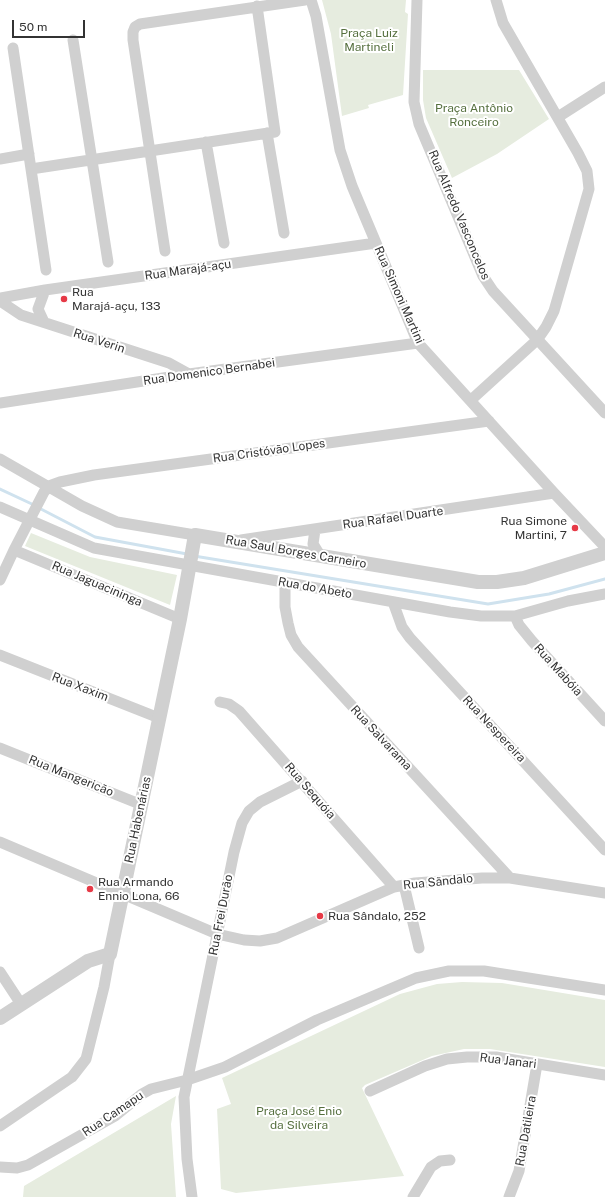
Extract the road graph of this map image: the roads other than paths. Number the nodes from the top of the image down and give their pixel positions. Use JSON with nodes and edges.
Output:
{"nodes":[{"id":1,"x":418,"y":0,"type":"edge"},
{"id":2,"x":496,"y":0,"type":"edge"},
{"id":3,"x":310,"y":1,"type":"edge"},
{"id":4,"x":257,"y":6,"type":"junction"},
{"id":5,"x":73,"y":40,"type":"dead end"},
{"id":6,"x":13,"y":48,"type":"dead end"},
{"id":7,"x":605,"y":87,"type":"edge"},
{"id":8,"x":558,"y":116,"type":"junction"},
{"id":9,"x":267,"y":133,"type":"junction"},
{"id":10,"x":206,"y":142,"type":"junction"},
{"id":11,"x":151,"y":150,"type":"junction"},
{"id":12,"x":29,"y":154,"type":"junction"},
{"id":13,"x":0,"y":159,"type":"edge"},
{"id":14,"x":92,"y":160,"type":"junction"},
{"id":15,"x":31,"y":169,"type":"junction"},
{"id":16,"x":284,"y":233,"type":"dead end"},
{"id":17,"x":224,"y":243,"type":"dead end"},
{"id":18,"x":376,"y":243,"type":"junction"},
{"id":19,"x":165,"y":251,"type":"dead end"},
{"id":20,"x":108,"y":262,"type":"dead end"},
{"id":21,"x":46,"y":270,"type":"dead end"},
{"id":22,"x":45,"y":290,"type":"junction"},
{"id":23,"x":0,"y":299,"type":"edge"},
{"id":24,"x":44,"y":322,"type":"junction"},
{"id":25,"x":537,"y":340,"type":"junction"},
{"id":26,"x":418,"y":343,"type":"junction"},
{"id":27,"x":154,"y":359,"type":"junction"},
{"id":28,"x":189,"y":374,"type":"junction"},
{"id":29,"x":144,"y":381,"type":"junction"},
{"id":30,"x":471,"y":400,"type":"junction"},
{"id":31,"x":0,"y":404,"type":"edge"},
{"id":32,"x":605,"y":413,"type":"edge"},
{"id":33,"x":489,"y":421,"type":"junction"},
{"id":34,"x":0,"y":458,"type":"edge"},
{"id":35,"x":46,"y":489,"type":"junction"},
{"id":36,"x":554,"y":493,"type":"junction"},
{"id":37,"x":0,"y":507,"type":"edge"},
{"id":38,"x":31,"y":516,"type":"junction"},
{"id":39,"x":314,"y":530,"type":"junction"},
{"id":40,"x":194,"y":538,"type":"junction"},
{"id":41,"x":232,"y":542,"type":"junction"},
{"id":42,"x":605,"y":547,"type":"edge"},
{"id":43,"x":14,"y":550,"type":"junction"},
{"id":44,"x":605,"y":553,"type":"edge"},
{"id":45,"x":321,"y":557,"type":"junction"},
{"id":46,"x":190,"y":562,"type":"junction"},
{"id":47,"x":0,"y":580,"type":"edge"},
{"id":48,"x":285,"y":583,"type":"junction"},
{"id":49,"x":605,"y":594,"type":"edge"},
{"id":50,"x":393,"y":602,"type":"junction"},
{"id":51,"x":515,"y":616,"type":"junction"},
{"id":52,"x":180,"y":619,"type":"junction"},
{"id":53,"x":0,"y":655,"type":"edge"},
{"id":54,"x":220,"y":702,"type":"dead end"},
{"id":55,"x":159,"y":718,"type":"junction"},
{"id":56,"x":605,"y":721,"type":"edge"},
{"id":57,"x":0,"y":748,"type":"edge"},
{"id":58,"x":302,"y":781,"type":"junction"},
{"id":59,"x":142,"y":805,"type":"junction"},
{"id":60,"x":0,"y":842,"type":"edge"},
{"id":61,"x":605,"y":850,"type":"edge"},
{"id":62,"x":510,"y":878,"type":"junction"},
{"id":63,"x":399,"y":886,"type":"junction"},
{"id":64,"x":605,"y":893,"type":"edge"},
{"id":65,"x":122,"y":895,"type":"junction"},
{"id":66,"x":217,"y":934,"type":"junction"},
{"id":67,"x":419,"y":948,"type":"dead end"},
{"id":68,"x":110,"y":954,"type":"junction"},
{"id":69,"x":0,"y":972,"type":"edge"},
{"id":70,"x":605,"y":990,"type":"edge"},
{"id":71,"x":21,"y":1004,"type":"junction"},
{"id":72,"x":0,"y":1018,"type":"edge"},
{"id":73,"x":537,"y":1064,"type":"junction"},
{"id":74,"x":605,"y":1075,"type":"edge"},
{"id":75,"x":187,"y":1080,"type":"junction"},
{"id":76,"x":370,"y":1092,"type":"dead end"},
{"id":77,"x":0,"y":1126,"type":"edge"},
{"id":78,"x":450,"y":1160,"type":"dead end"},
{"id":79,"x":0,"y":1167,"type":"edge"},
{"id":80,"x":192,"y":1197,"type":"edge"},
{"id":81,"x":413,"y":1197,"type":"edge"},
{"id":82,"x":509,"y":1197,"type":"edge"}],
"edges":[{"from":1,"to":25,"type":"street","name":"Rua Alfredo Vasconcelos"},
{"from":2,"to":8,"type":"street"},
{"from":3,"to":4,"type":"street"},
{"from":3,"to":18,"type":"street","name":"Rua Simoni Martini"},
{"from":4,"to":9,"type":"street"},
{"from":4,"to":11,"type":"street"},
{"from":5,"to":14,"type":"street"},
{"from":6,"to":12,"type":"street"},
{"from":7,"to":8,"type":"street"},
{"from":8,"to":25,"type":"street"},
{"from":9,"to":10,"type":"street"},
{"from":9,"to":16,"type":"street"},
{"from":10,"to":11,"type":"street"},
{"from":10,"to":17,"type":"street"},
{"from":11,"to":14,"type":"street"},
{"from":11,"to":19,"type":"street"},
{"from":12,"to":13,"type":"street"},
{"from":12,"to":15,"type":"street"},
{"from":14,"to":15,"type":"street"},
{"from":14,"to":20,"type":"street"},
{"from":15,"to":21,"type":"street"},
{"from":18,"to":22,"type":"street","name":"Rua Marajá-açu"},
{"from":18,"to":26,"type":"street","name":"Rua Simoni Martini"},
{"from":22,"to":23,"type":"street","name":"Rua Marajá-açu"},
{"from":22,"to":24,"type":"street"},
{"from":23,"to":24,"type":"street","name":"Rua Verin"},
{"from":24,"to":27,"type":"street","name":"Rua Verin"},
{"from":25,"to":30,"type":"street"},
{"from":25,"to":32,"type":"street","name":"Rua Alfredo Vasconcelos"},
{"from":26,"to":28,"type":"street","name":"Rua Domenico Bernabei"},
{"from":26,"to":30,"type":"street","name":"Rua Simoni Martini"},
{"from":27,"to":28,"type":"street","name":"Rua Verin"},
{"from":27,"to":29,"type":"street"},
{"from":28,"to":29,"type":"street","name":"Rua Domenico Bernabei"},
{"from":29,"to":31,"type":"street","name":"Rua Domenico Bernabei"},
{"from":30,"to":33,"type":"street","name":"Rua Simoni Martini"},
{"from":33,"to":35,"type":"street","name":"Rua Cristóvão Lopes"},
{"from":33,"to":36,"type":"street","name":"Rua Simoni Martini"},
{"from":34,"to":35,"type":"street","name":"Rua Saul Borges Carneiro"},
{"from":35,"to":38,"type":"street"},
{"from":35,"to":40,"type":"street","name":"Rua Saul Borges Carneiro"},
{"from":36,"to":39,"type":"street","name":"Rua Rafael Duarte"},
{"from":36,"to":42,"type":"street","name":"Rua Simoni Martini"},
{"from":37,"to":38,"type":"street","name":"Rua do Abeto"},
{"from":38,"to":43,"type":"street"},
{"from":38,"to":46,"type":"street","name":"Rua do Abeto"},
{"from":39,"to":41,"type":"street","name":"Rua Rafael Duarte"},
{"from":39,"to":45,"type":"street"},
{"from":40,"to":41,"type":"street","name":"Rua Saul Borges Carneiro"},
{"from":40,"to":46,"type":"street","name":"Rua Habenárias"},
{"from":41,"to":45,"type":"street","name":"Rua Saul Borges Carneiro"},
{"from":43,"to":47,"type":"street"},
{"from":43,"to":52,"type":"street","name":"Rua Jaguacininga"},
{"from":44,"to":45,"type":"street","name":"Rua Saul Borges Carneiro"},
{"from":46,"to":48,"type":"street","name":"Rua do Abeto"},
{"from":46,"to":52,"type":"street","name":"Rua Habenárias"},
{"from":48,"to":50,"type":"street","name":"Rua do Abeto"},
{"from":48,"to":62,"type":"street","name":"Rua Salvarama"},
{"from":49,"to":51,"type":"street","name":"Rua do Abeto"},
{"from":50,"to":51,"type":"street","name":"Rua do Abeto"},
{"from":50,"to":61,"type":"street","name":"Rua Nespereira"},
{"from":51,"to":56,"type":"street","name":"Rua Mabóia"},
{"from":52,"to":55,"type":"street","name":"Rua Habenárias"},
{"from":53,"to":55,"type":"street","name":"Rua Xaxim"},
{"from":54,"to":58,"type":"street","name":"Rua Sequóia"},
{"from":55,"to":59,"type":"street","name":"Rua Habenárias"},
{"from":57,"to":59,"type":"street","name":"Rua Mangericão"},
{"from":58,"to":63,"type":"street","name":"Rua Sequóia"},
{"from":58,"to":66,"type":"street","name":"Rua Frei Durão"},
{"from":59,"to":65,"type":"street","name":"Rua Habenárias"},
{"from":60,"to":65,"type":"street","name":"Rua Sãndalo"},
{"from":62,"to":63,"type":"street","name":"Rua Sãndalo"},
{"from":62,"to":64,"type":"street","name":"Rua Sãndalo"},
{"from":63,"to":66,"type":"street","name":"Rua Sãndalo"},
{"from":63,"to":67,"type":"street"},
{"from":65,"to":66,"type":"street","name":"Rua Sãndalo"},
{"from":65,"to":68,"type":"street","name":"Rua Habenárias"},
{"from":66,"to":75,"type":"street","name":"Rua Frei Durão"},
{"from":68,"to":71,"type":"street"},
{"from":68,"to":77,"type":"street","name":"Rua Habenárias"},
{"from":69,"to":71,"type":"street"},
{"from":70,"to":75,"type":"street"},
{"from":71,"to":72,"type":"street"},
{"from":73,"to":74,"type":"street","name":"Rua Janari"},
{"from":73,"to":76,"type":"street","name":"Rua Janari"},
{"from":73,"to":82,"type":"street","name":"Rua Datileira"},
{"from":75,"to":79,"type":"street","name":"Rua Camapu"},
{"from":75,"to":80,"type":"street"},
{"from":78,"to":81,"type":"street"}]}
